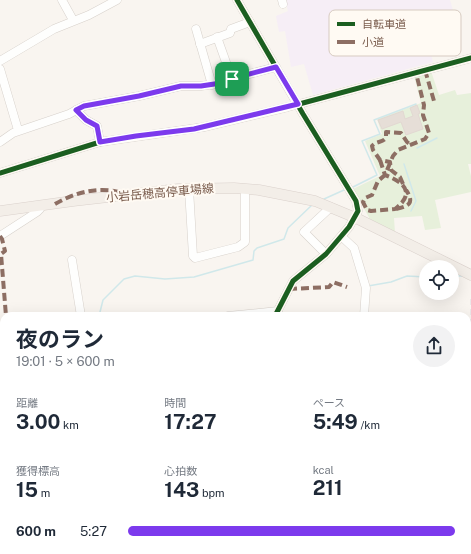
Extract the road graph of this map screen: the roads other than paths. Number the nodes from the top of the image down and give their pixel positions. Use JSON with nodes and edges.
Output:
{"nodes":[{"id":1,"x":62,"y":0,"type":"edge"},
{"id":2,"x":117,"y":0,"type":"edge"},
{"id":3,"x":237,"y":0,"type":"edge"},
{"id":4,"x":100,"y":4,"type":"edge"},
{"id":5,"x":73,"y":20,"type":"junction"},
{"id":6,"x":250,"y":22,"type":"junction"},
{"id":7,"x":196,"y":29,"type":"dead end"},
{"id":8,"x":218,"y":38,"type":"junction"},
{"id":9,"x":200,"y":44,"type":"junction"},
{"id":10,"x":471,"y":58,"type":"edge"},
{"id":11,"x":0,"y":61,"type":"edge"},
{"id":12,"x":276,"y":67,"type":"junction"},
{"id":13,"x":0,"y":69,"type":"edge"},
{"id":14,"x":232,"y":79,"type":"junction"},
{"id":15,"x":212,"y":85,"type":"junction"},
{"id":16,"x":298,"y":104,"type":"junction"},
{"id":17,"x":76,"y":110,"type":"junction"},
{"id":18,"x":18,"y":130,"type":"junction"},
{"id":19,"x":0,"y":142,"type":"edge"},
{"id":20,"x":100,"y":142,"type":"junction"},
{"id":21,"x":0,"y":173,"type":"edge"},
{"id":22,"x":189,"y":189,"type":"junction"},
{"id":23,"x":245,"y":189,"type":"junction"},
{"id":24,"x":40,"y":206,"type":"junction"},
{"id":25,"x":331,"y":207,"type":"junction"},
{"id":26,"x":0,"y":211,"type":"edge"},
{"id":27,"x":356,"y":218,"type":"junction"},
{"id":28,"x":0,"y":236,"type":"edge"},
{"id":29,"x":342,"y":237,"type":"junction"},
{"id":30,"x":326,"y":254,"type":"junction"},
{"id":31,"x":72,"y":260,"type":"dead end"},
{"id":32,"x":471,"y":275,"type":"edge"},
{"id":33,"x":80,"y":312,"type":"edge"},
{"id":34,"x":277,"y":312,"type":"edge"},
{"id":35,"x":364,"y":312,"type":"edge"}],
"edges":[{"from":1,"to":5,"type":"street"},
{"from":2,"to":4,"type":"street"},
{"from":3,"to":6,"type":"street"},
{"from":4,"to":5,"type":"street"},
{"from":5,"to":11,"type":"street"},
{"from":6,"to":8,"type":"street"},
{"from":6,"to":12,"type":"street"},
{"from":7,"to":9,"type":"street"},
{"from":8,"to":9,"type":"street"},
{"from":8,"to":14,"type":"street"},
{"from":9,"to":15,"type":"street"},
{"from":10,"to":16,"type":"street"},
{"from":12,"to":14,"type":"street"},
{"from":12,"to":16,"type":"street"},
{"from":13,"to":18,"type":"street"},
{"from":14,"to":15,"type":"street"},
{"from":15,"to":17,"type":"street"},
{"from":16,"to":20,"type":"street"},
{"from":16,"to":27,"type":"street"},
{"from":17,"to":18,"type":"street"},
{"from":17,"to":20,"type":"street"},
{"from":18,"to":19,"type":"street"},
{"from":20,"to":21,"type":"street"},
{"from":22,"to":23,"type":"main road","name":"小岩岳穂高停車場線"},
{"from":22,"to":23,"type":"street"},
{"from":22,"to":24,"type":"main road","name":"小岩岳穂高停車場線"},
{"from":23,"to":25,"type":"main road","name":"小岩岳穂高停車場線"},
{"from":24,"to":26,"type":"main road","name":"小岩岳穂高停車場線"},
{"from":24,"to":28,"type":"street"},
{"from":25,"to":27,"type":"main road","name":"小岩岳穂高停車場線"},
{"from":25,"to":30,"type":"street"},
{"from":27,"to":29,"type":"street"},
{"from":27,"to":32,"type":"main road","name":"小岩岳穂高停車場線"},
{"from":29,"to":30,"type":"street"},
{"from":29,"to":35,"type":"street"},
{"from":30,"to":34,"type":"street"},
{"from":31,"to":33,"type":"street"}]}
